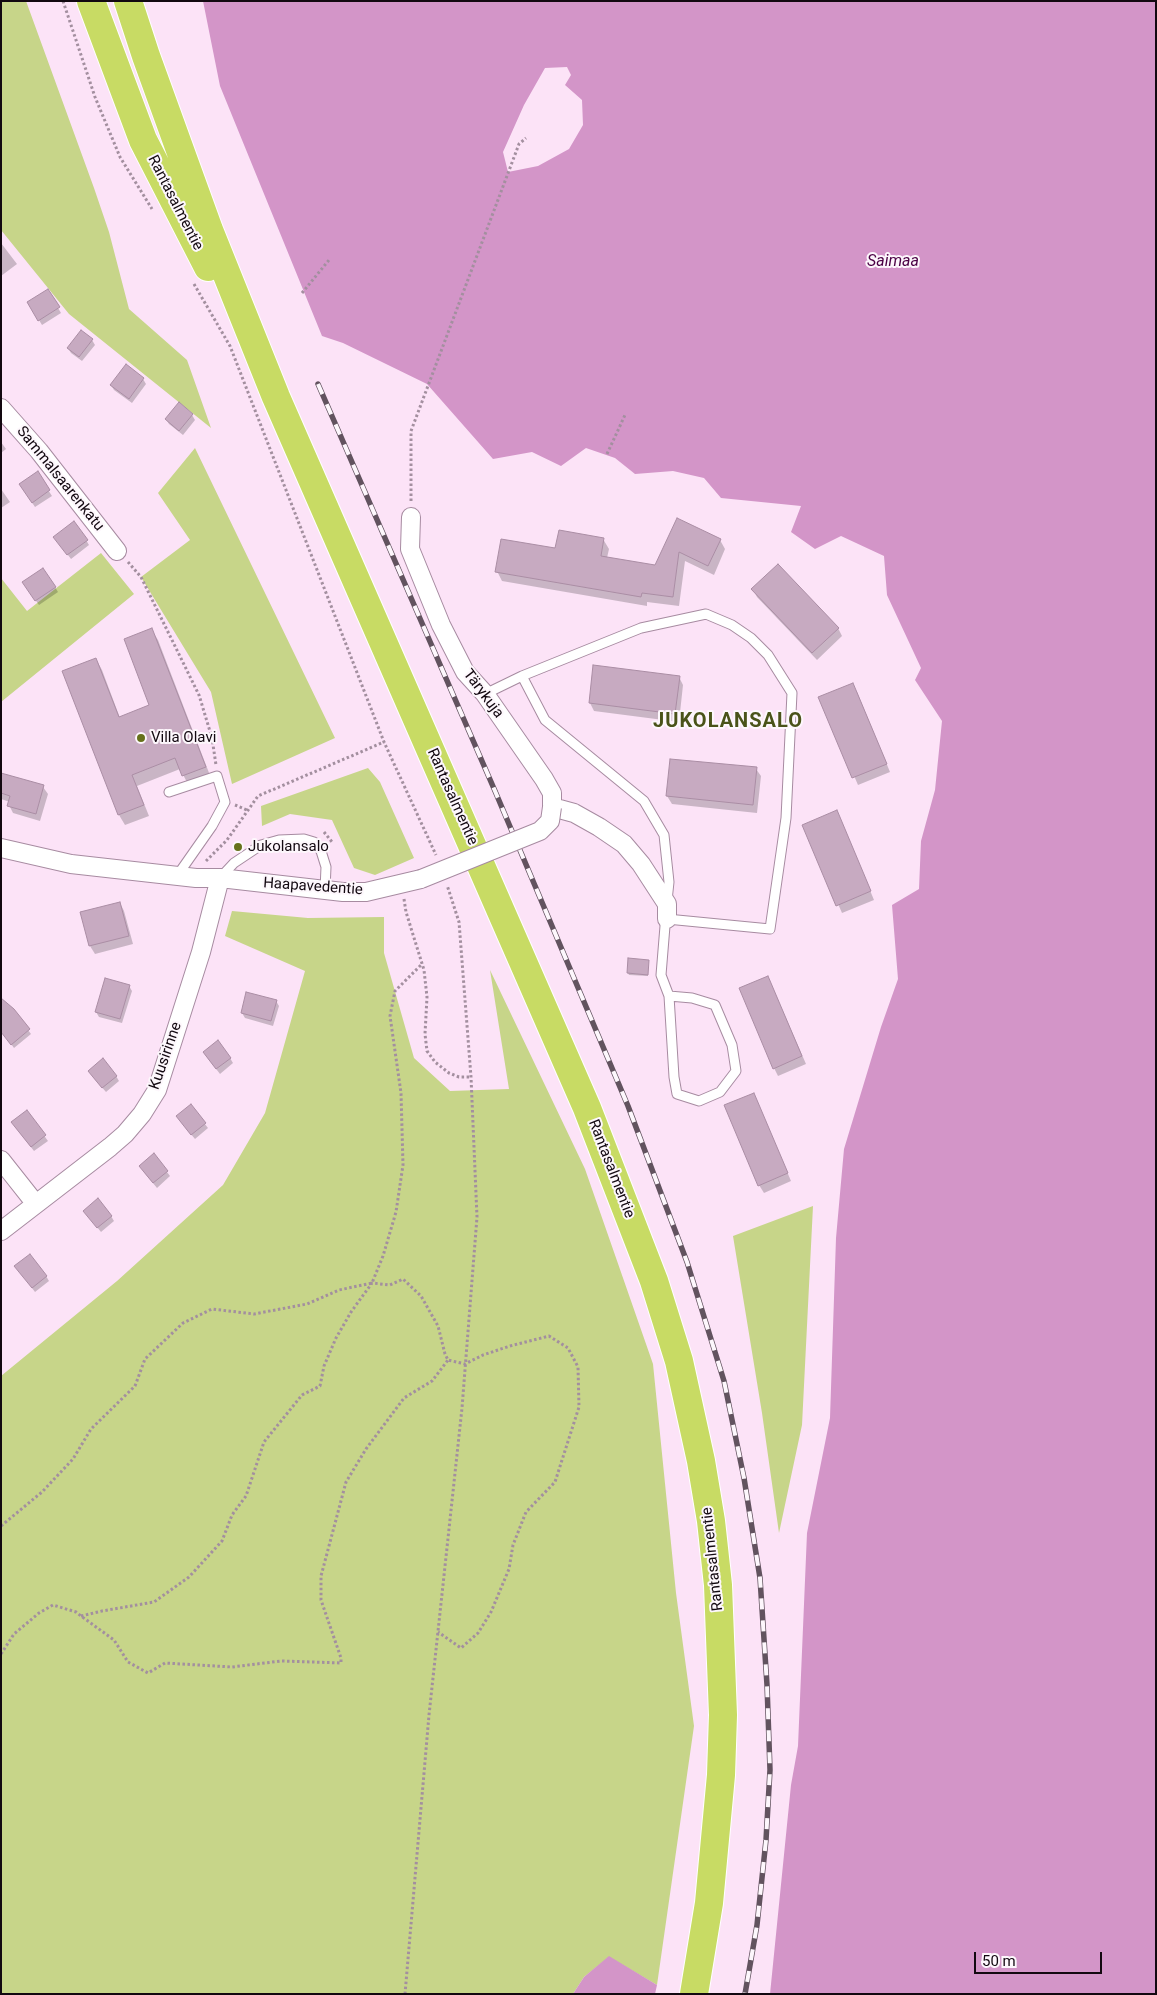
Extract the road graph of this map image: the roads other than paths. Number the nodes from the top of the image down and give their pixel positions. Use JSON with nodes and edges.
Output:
{"nodes":[{"id":1,"x":91,"y":1,"type":"edge"},
{"id":2,"x":120,"y":1,"type":"edge"},
{"id":3,"x":128,"y":1,"type":"edge"},
{"id":4,"x":146,"y":56,"type":"junction"},
{"id":5,"x":276,"y":397,"type":"junction"},
{"id":6,"x":1,"y":408,"type":"edge"},
{"id":7,"x":411,"y":517,"type":"road end"},
{"id":8,"x":117,"y":550,"type":"road end"},
{"id":9,"x":522,"y":676,"type":"junction"},
{"id":10,"x":485,"y":694,"type":"junction"},
{"id":11,"x":169,"y":792,"type":"dead end"},
{"id":12,"x":552,"y":808,"type":"junction"},
{"id":13,"x":1,"y":848,"type":"edge"},
{"id":14,"x":178,"y":876,"type":"junction"},
{"id":15,"x":220,"y":878,"type":"junction"},
{"id":16,"x":325,"y":890,"type":"junction"},
{"id":17,"x":667,"y":911,"type":"junction"},
{"id":18,"x":669,"y":996,"type":"junction"},
{"id":19,"x":1,"y":1160,"type":"edge"},
{"id":20,"x":35,"y":1204,"type":"junction"},
{"id":21,"x":1,"y":1231,"type":"edge"},
{"id":22,"x":694,"y":1994,"type":"edge"}],
"edges":[{"from":1,"to":5,"type":"highway","name":"Rantasalmentie"},
{"from":2,"to":4,"type":"highway","name":"Rantasalmentie"},
{"from":3,"to":4,"type":"highway","name":"Rantasalmentie"},
{"from":4,"to":5,"type":"highway","name":"Rantasalmentie"},
{"from":5,"to":22,"type":"highway","name":"Rantasalmentie"},
{"from":6,"to":8,"type":"street","name":"Sammalsaarenkatu"},
{"from":7,"to":10,"type":"street","name":"Tärykuja"},
{"from":9,"to":10,"type":"lane"},
{"from":9,"to":17,"type":"lane"},
{"from":9,"to":17,"type":"lane"},
{"from":10,"to":12,"type":"street","name":"Tärykuja"},
{"from":11,"to":14,"type":"lane"},
{"from":12,"to":16,"type":"street","name":"Haapavedentie","bridge":true},
{"from":12,"to":17,"type":"street"},
{"from":13,"to":14,"type":"street","name":"Haapavedentie"},
{"from":14,"to":15,"type":"street","name":"Haapavedentie"},
{"from":15,"to":16,"type":"street","name":"Haapavedentie"},
{"from":15,"to":16,"type":"lane"},
{"from":15,"to":20,"type":"street","name":"Kuusirinne"},
{"from":17,"to":18,"type":"lane"},
{"from":18,"to":18,"type":"lane"},
{"from":19,"to":20,"type":"street"},
{"from":20,"to":21,"type":"street","name":"Kuusirinne"}]}
